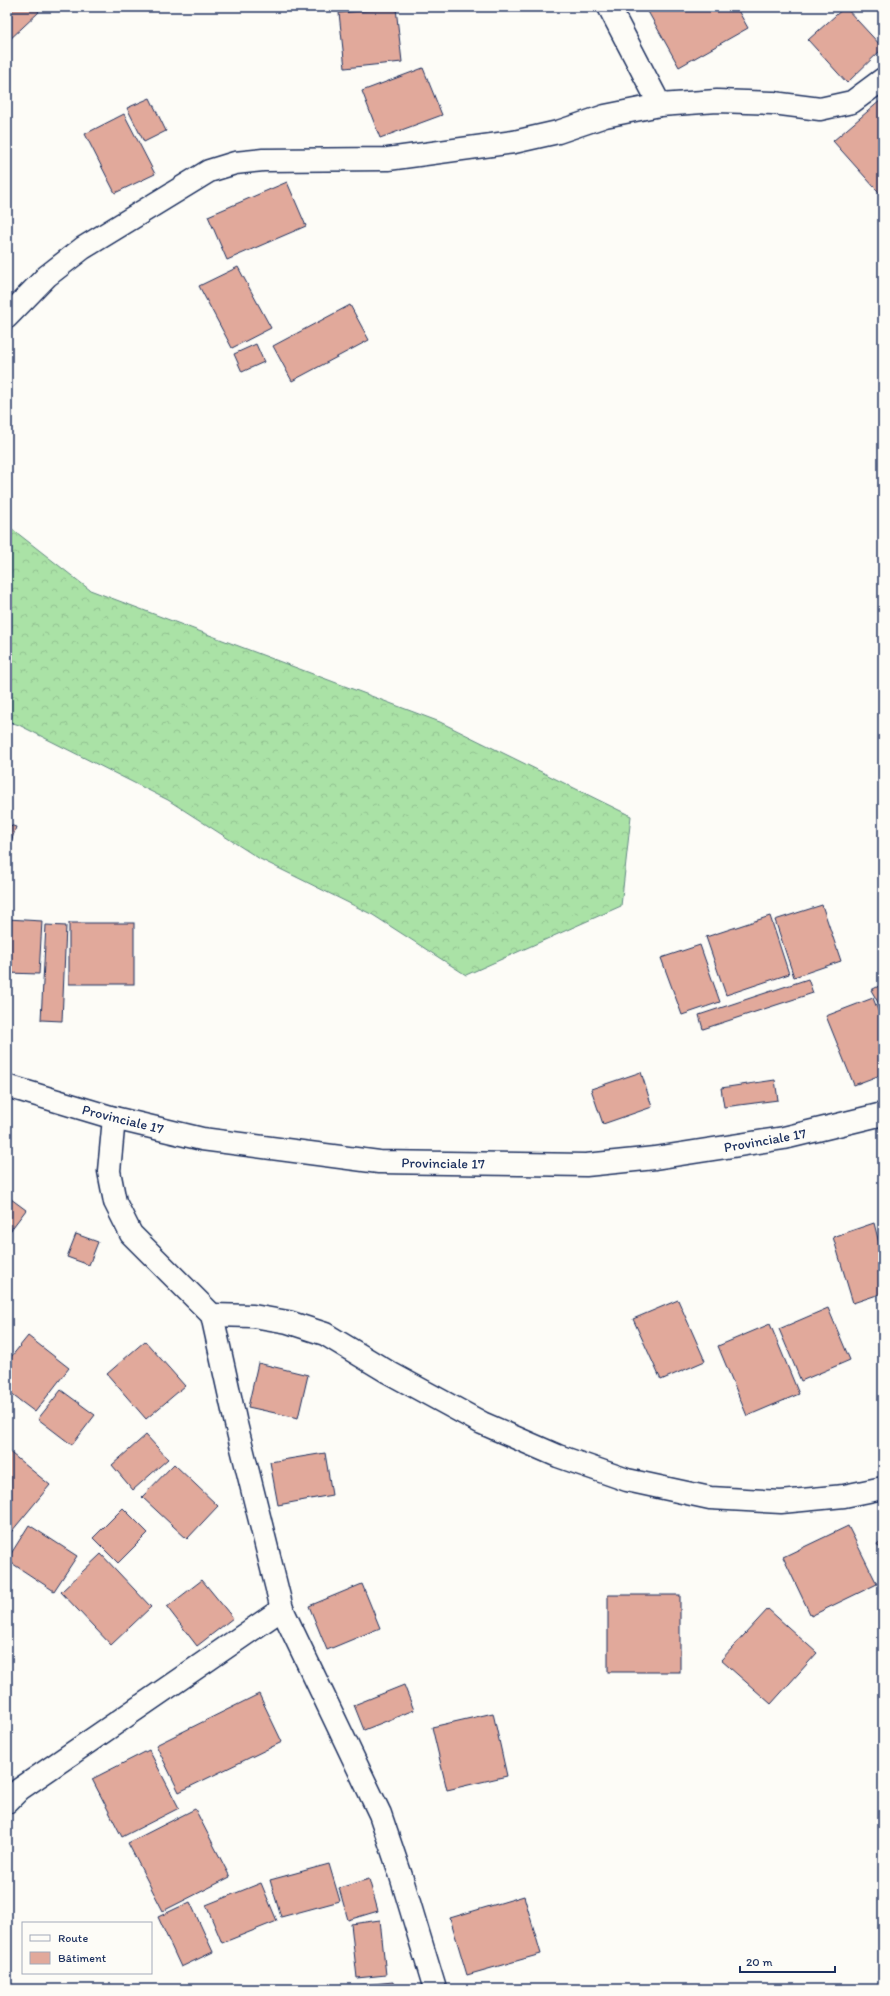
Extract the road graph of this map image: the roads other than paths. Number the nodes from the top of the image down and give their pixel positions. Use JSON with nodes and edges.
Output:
{"nodes":[{"id":1,"x":609,"y":7,"type":"edge"},
{"id":2,"x":883,"y":79,"type":"edge"},
{"id":3,"x":660,"y":105,"type":"junction"},
{"id":4,"x":7,"y":317,"type":"edge"},
{"id":5,"x":7,"y":1086,"type":"edge"},
{"id":6,"x":883,"y":1114,"type":"edge"},
{"id":7,"x":114,"y":1118,"type":"junction"},
{"id":8,"x":212,"y":1315,"type":"junction"},
{"id":9,"x":883,"y":1488,"type":"edge"},
{"id":10,"x":282,"y":1609,"type":"junction"},
{"id":11,"x":7,"y":1802,"type":"edge"},
{"id":12,"x":435,"y":1989,"type":"edge"}],
"edges":[{"from":1,"to":3,"type":"street"},
{"from":2,"to":3,"type":"street"},
{"from":3,"to":4,"type":"street"},
{"from":5,"to":7,"type":"street","name":"Provinciale 17"},
{"from":6,"to":7,"type":"street","name":"Provinciale 17"},
{"from":7,"to":8,"type":"street"},
{"from":8,"to":9,"type":"street"},
{"from":8,"to":10,"type":"street"},
{"from":10,"to":11,"type":"street"},
{"from":10,"to":12,"type":"street"}]}
